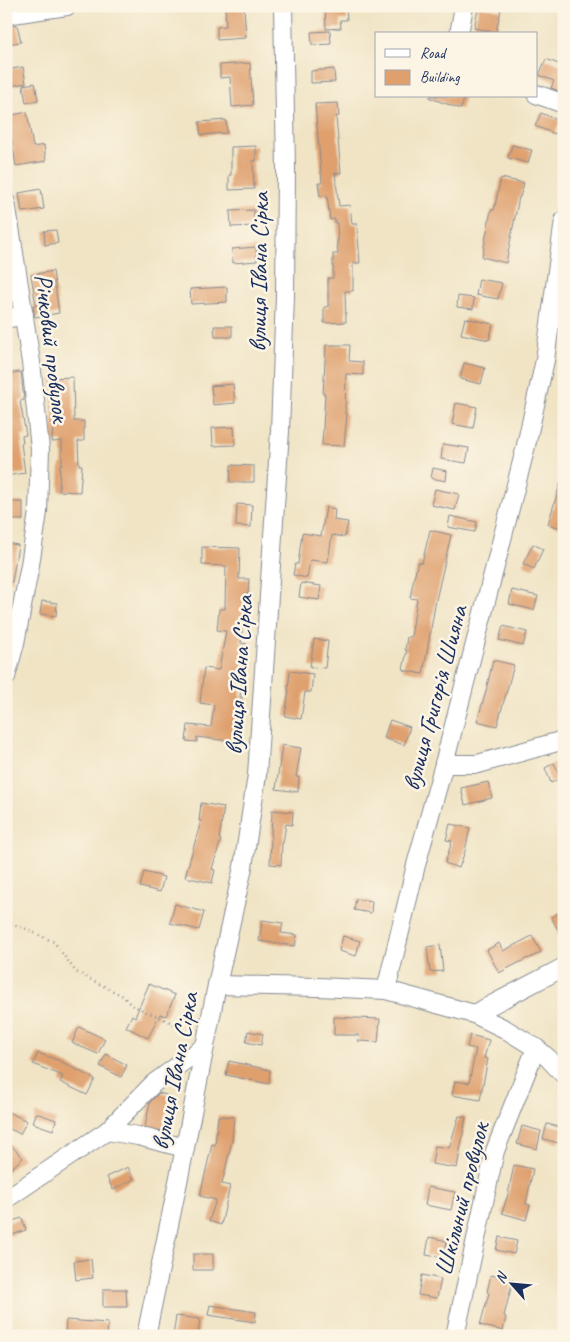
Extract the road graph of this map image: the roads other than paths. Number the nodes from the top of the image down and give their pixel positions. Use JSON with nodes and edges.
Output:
{"nodes":[{"id":1,"x":67,"y":6,"type":"edge"},
{"id":2,"x":283,"y":6,"type":"edge"},
{"id":3,"x":464,"y":6,"type":"edge"},
{"id":4,"x":6,"y":15,"type":"edge"},
{"id":5,"x":459,"y":32,"type":"edge"},
{"id":6,"x":538,"y":95,"type":"edge"},
{"id":7,"x":564,"y":104,"type":"edge"},
{"id":8,"x":6,"y":202,"type":"edge"},
{"id":9,"x":564,"y":220,"type":"edge"},
{"id":10,"x":24,"y":315,"type":"junction"},
{"id":11,"x":6,"y":318,"type":"edge"},
{"id":12,"x":6,"y":677,"type":"edge"},
{"id":13,"x":564,"y":740,"type":"edge"},
{"id":14,"x":444,"y":764,"type":"junction"},
{"id":15,"x":564,"y":967,"type":"edge"},
{"id":16,"x":217,"y":984,"type":"junction"},
{"id":17,"x":386,"y":990,"type":"junction"},
{"id":18,"x":474,"y":1014,"type":"junction"},
{"id":19,"x":205,"y":1044,"type":"junction"},
{"id":20,"x":536,"y":1048,"type":"junction"},
{"id":21,"x":564,"y":1076,"type":"edge"},
{"id":22,"x":107,"y":1131,"type":"junction"},
{"id":23,"x":185,"y":1148,"type":"junction"},
{"id":24,"x":6,"y":1199,"type":"edge"},
{"id":25,"x":146,"y":1336,"type":"edge"},
{"id":26,"x":455,"y":1336,"type":"edge"}],
"edges":[{"from":1,"to":4,"type":"street"},
{"from":2,"to":16,"type":"street","name":"вулиця Івана Сірка"},
{"from":3,"to":5,"type":"street"},
{"from":6,"to":7,"type":"street"},
{"from":8,"to":10,"type":"street","name":"Річковий провулок"},
{"from":9,"to":14,"type":"street","name":"вулиця Григорія Шияна"},
{"from":10,"to":11,"type":"street"},
{"from":10,"to":12,"type":"street","name":"Річковий провулок"},
{"from":13,"to":14,"type":"street"},
{"from":14,"to":17,"type":"street","name":"вулиця Григорія Шияна"},
{"from":15,"to":18,"type":"street"},
{"from":16,"to":17,"type":"street"},
{"from":16,"to":19,"type":"street","name":"вулиця Івана Сірка"},
{"from":17,"to":18,"type":"street"},
{"from":18,"to":20,"type":"street"},
{"from":19,"to":22,"type":"street"},
{"from":19,"to":23,"type":"street","name":"вулиця Івана Сірка"},
{"from":20,"to":21,"type":"street"},
{"from":20,"to":26,"type":"street","name":"Шкільний провулок"},
{"from":22,"to":23,"type":"street"},
{"from":22,"to":24,"type":"street"},
{"from":23,"to":25,"type":"street","name":"вулиця Івана Сірка"}]}
